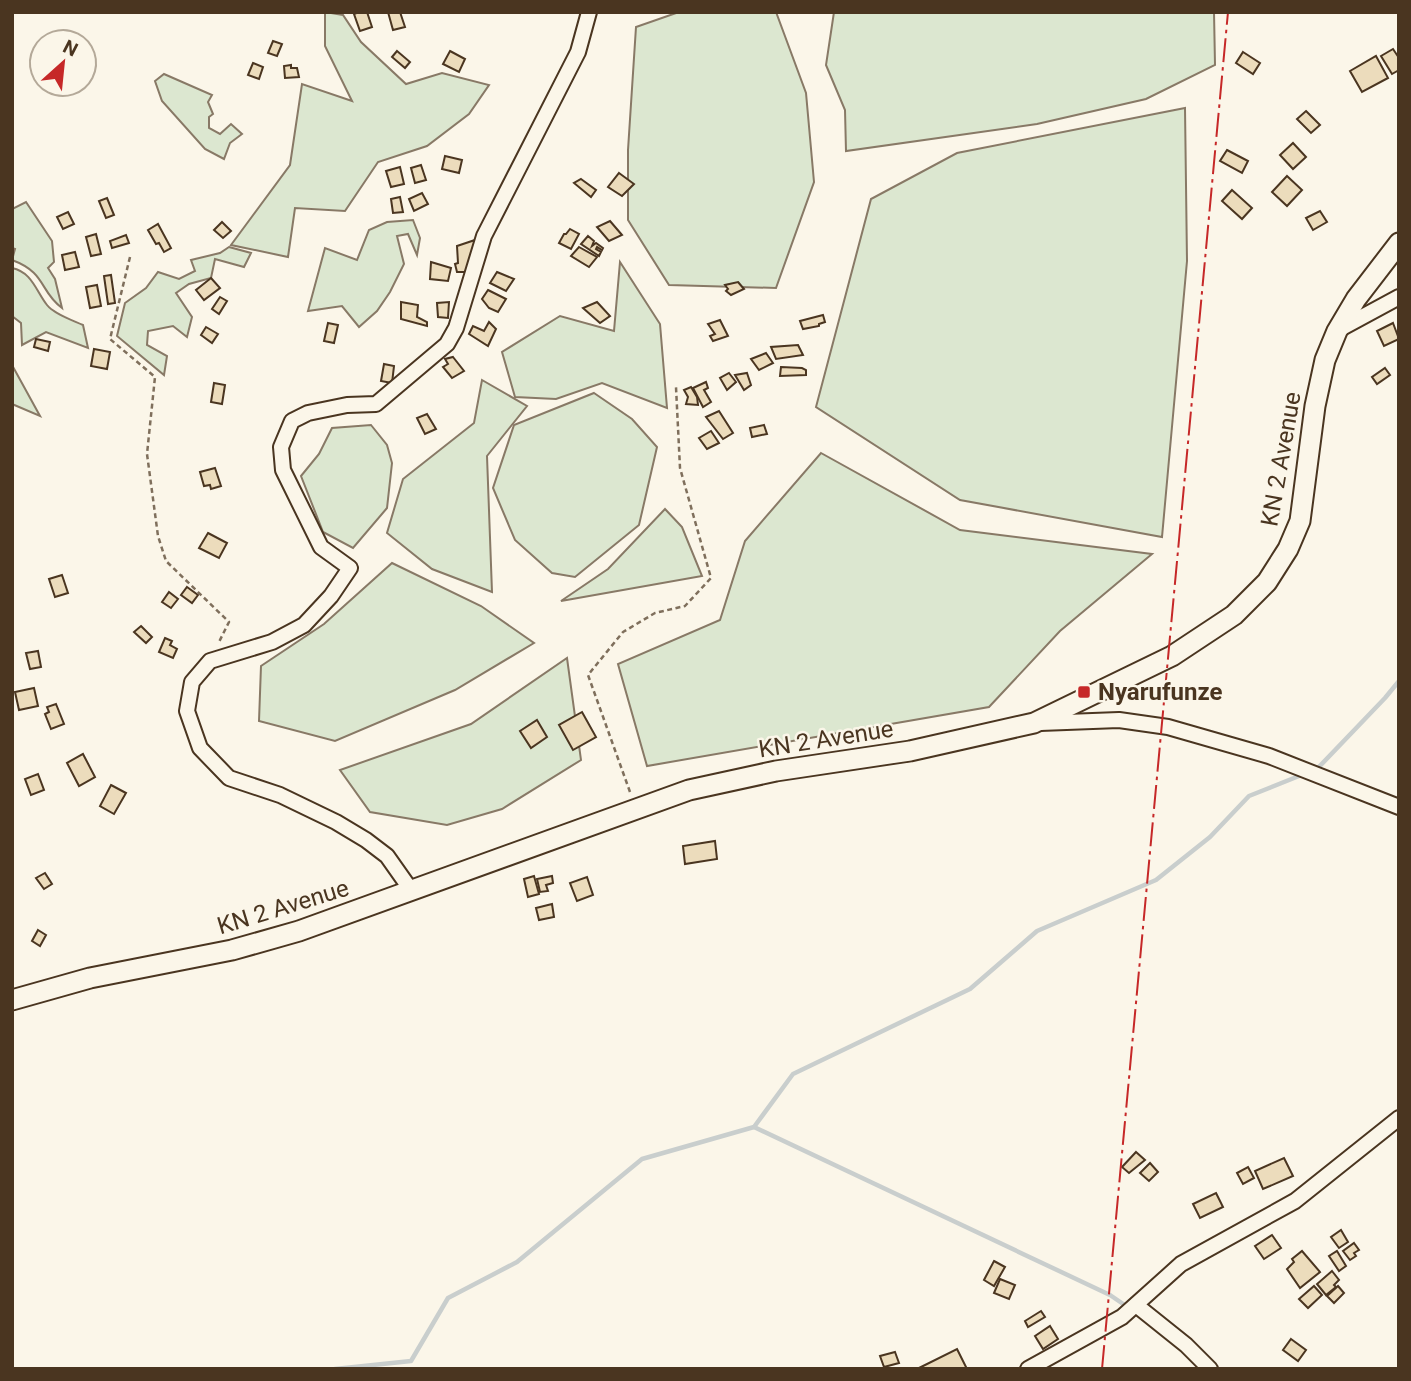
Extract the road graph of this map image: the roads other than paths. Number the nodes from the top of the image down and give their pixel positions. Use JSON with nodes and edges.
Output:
{"nodes":[{"id":1,"x":589,"y":12,"type":"edge"},
{"id":2,"x":1399,"y":243,"type":"edge"},
{"id":3,"x":1399,"y":297,"type":"edge"},
{"id":4,"x":1337,"y":331,"type":"junction"},
{"id":5,"x":1034,"y":723,"type":"junction"},
{"id":6,"x":1399,"y":807,"type":"edge"},
{"id":7,"x":411,"y":890,"type":"junction"},
{"id":8,"x":12,"y":1000,"type":"edge"},
{"id":9,"x":1399,"y":1118,"type":"edge"},
{"id":10,"x":1136,"y":1306,"type":"junction"},
{"id":11,"x":1028,"y":1369,"type":"edge"},
{"id":12,"x":1210,"y":1369,"type":"edge"}],
"edges":[{"from":1,"to":7,"type":"street"},
{"from":2,"to":4,"type":"main road","name":"KN 2 Avenue"},
{"from":3,"to":4,"type":"street"},
{"from":4,"to":5,"type":"main road","name":"KN 2 Avenue"},
{"from":5,"to":6,"type":"street"},
{"from":5,"to":7,"type":"main road","name":"KN 2 Avenue"},
{"from":7,"to":8,"type":"main road","name":"KN 2 Avenue"},
{"from":9,"to":10,"type":"street"},
{"from":10,"to":11,"type":"street"},
{"from":10,"to":12,"type":"street"}]}
